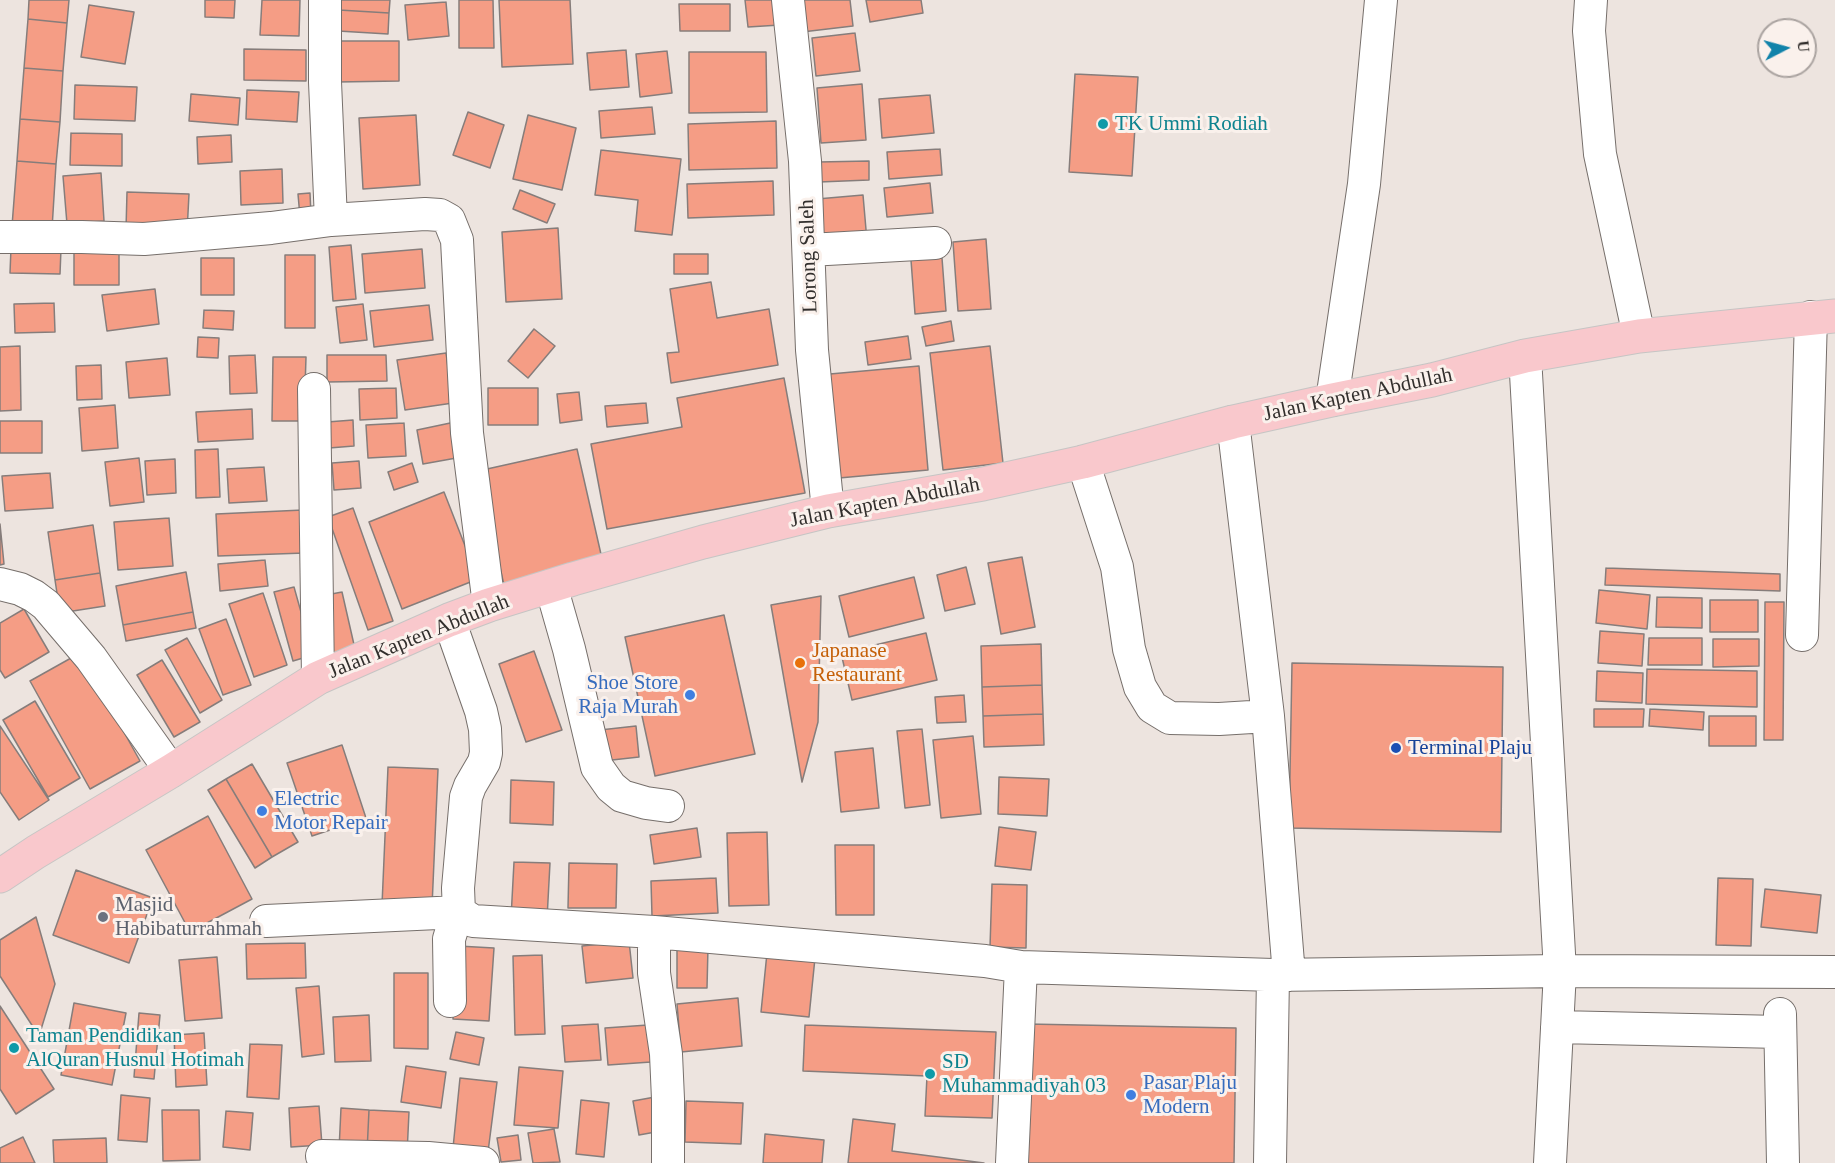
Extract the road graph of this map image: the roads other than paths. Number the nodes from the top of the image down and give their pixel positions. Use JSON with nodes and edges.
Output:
{"nodes":[{"id":1,"x":325,"y":0,"type":"edge"},
{"id":2,"x":788,"y":0,"type":"edge"},
{"id":3,"x":1381,"y":0,"type":"edge"},
{"id":4,"x":1592,"y":0,"type":"edge"},
{"id":5,"x":331,"y":220,"type":"junction"},
{"id":6,"x":0,"y":237,"type":"edge"},
{"id":7,"x":935,"y":243,"type":"dead end"},
{"id":8,"x":809,"y":250,"type":"junction"},
{"id":9,"x":1823,"y":317,"type":"edge"},
{"id":10,"x":1639,"y":336,"type":"junction"},
{"id":11,"x":1525,"y":356,"type":"junction"},
{"id":12,"x":314,"y":389,"type":"dead end"},
{"id":13,"x":1332,"y":400,"type":"junction"},
{"id":14,"x":1233,"y":422,"type":"junction"},
{"id":15,"x":1083,"y":462,"type":"junction"},
{"id":16,"x":828,"y":511,"type":"junction"},
{"id":17,"x":0,"y":584,"type":"edge"},
{"id":18,"x":551,"y":586,"type":"junction"},
{"id":19,"x":489,"y":605,"type":"junction"},
{"id":20,"x":449,"y":620,"type":"junction"},
{"id":21,"x":1802,"y":635,"type":"dead end"},
{"id":22,"x":318,"y":678,"type":"junction"},
{"id":23,"x":1268,"y":716,"type":"junction"},
{"id":24,"x":171,"y":771,"type":"junction"},
{"id":25,"x":669,"y":806,"type":"dead end"},
{"id":26,"x":0,"y":876,"type":"edge"},
{"id":27,"x":461,"y":913,"type":"junction"},
{"id":28,"x":266,"y":921,"type":"dead end"},
{"id":29,"x":654,"y":932,"type":"junction"},
{"id":30,"x":1021,"y":967,"type":"junction"},
{"id":31,"x":1560,"y":971,"type":"junction"},
{"id":32,"x":1835,"y":972,"type":"edge"},
{"id":33,"x":1281,"y":975,"type":"junction"},
{"id":34,"x":450,"y":1001,"type":"dead end"},
{"id":35,"x":1557,"y":1027,"type":"junction"},
{"id":36,"x":322,"y":1156,"type":"dead end"},
{"id":37,"x":372,"y":1160,"type":"edge"},
{"id":38,"x":483,"y":1163,"type":"edge"},
{"id":39,"x":668,"y":1163,"type":"edge"},
{"id":40,"x":1012,"y":1163,"type":"edge"},
{"id":41,"x":1270,"y":1163,"type":"edge"},
{"id":42,"x":1550,"y":1163,"type":"edge"},
{"id":43,"x":1783,"y":1163,"type":"edge"}],
"edges":[{"from":1,"to":5,"type":"street"},
{"from":2,"to":8,"type":"street","name":"Lorong Saleh"},
{"from":3,"to":13,"type":"street"},
{"from":4,"to":10,"type":"street"},
{"from":5,"to":6,"type":"street"},
{"from":5,"to":19,"type":"street"},
{"from":7,"to":8,"type":"street"},
{"from":8,"to":16,"type":"street","name":"Lorong Saleh"},
{"from":9,"to":10,"type":"main road","name":"Jalan Kapten Abdullah"},
{"from":9,"to":21,"type":"street"},
{"from":10,"to":11,"type":"main road","name":"Jalan Kapten Abdullah"},
{"from":11,"to":13,"type":"main road","name":"Jalan Kapten Abdullah"},
{"from":11,"to":31,"type":"street"},
{"from":12,"to":22,"type":"street"},
{"from":13,"to":14,"type":"main road","name":"Jalan Kapten Abdullah"},
{"from":14,"to":15,"type":"main road","name":"Jalan Kapten Abdullah"},
{"from":14,"to":23,"type":"street"},
{"from":15,"to":16,"type":"main road","name":"Jalan Kapten Abdullah"},
{"from":15,"to":23,"type":"street"},
{"from":16,"to":18,"type":"main road","name":"Jalan Kapten Abdullah"},
{"from":17,"to":24,"type":"street"},
{"from":18,"to":19,"type":"main road","name":"Jalan Kapten Abdullah"},
{"from":18,"to":25,"type":"street"},
{"from":19,"to":20,"type":"main road","name":"Jalan Kapten Abdullah"},
{"from":20,"to":22,"type":"main road","name":"Jalan Kapten Abdullah"},
{"from":20,"to":27,"type":"street"},
{"from":22,"to":24,"type":"main road","name":"Jalan Kapten Abdullah"},
{"from":23,"to":33,"type":"street"},
{"from":24,"to":26,"type":"main road","name":"Jalan Kapten Abdullah"},
{"from":27,"to":28,"type":"street"},
{"from":27,"to":29,"type":"street"},
{"from":27,"to":34,"type":"street"},
{"from":29,"to":30,"type":"street"},
{"from":29,"to":39,"type":"street"},
{"from":30,"to":33,"type":"street"},
{"from":30,"to":40,"type":"street"},
{"from":31,"to":32,"type":"street"},
{"from":31,"to":33,"type":"street"},
{"from":31,"to":35,"type":"street"},
{"from":33,"to":41,"type":"street"},
{"from":35,"to":42,"type":"street"},
{"from":35,"to":43,"type":"street"},
{"from":36,"to":37,"type":"street"},
{"from":37,"to":38,"type":"street"}]}
